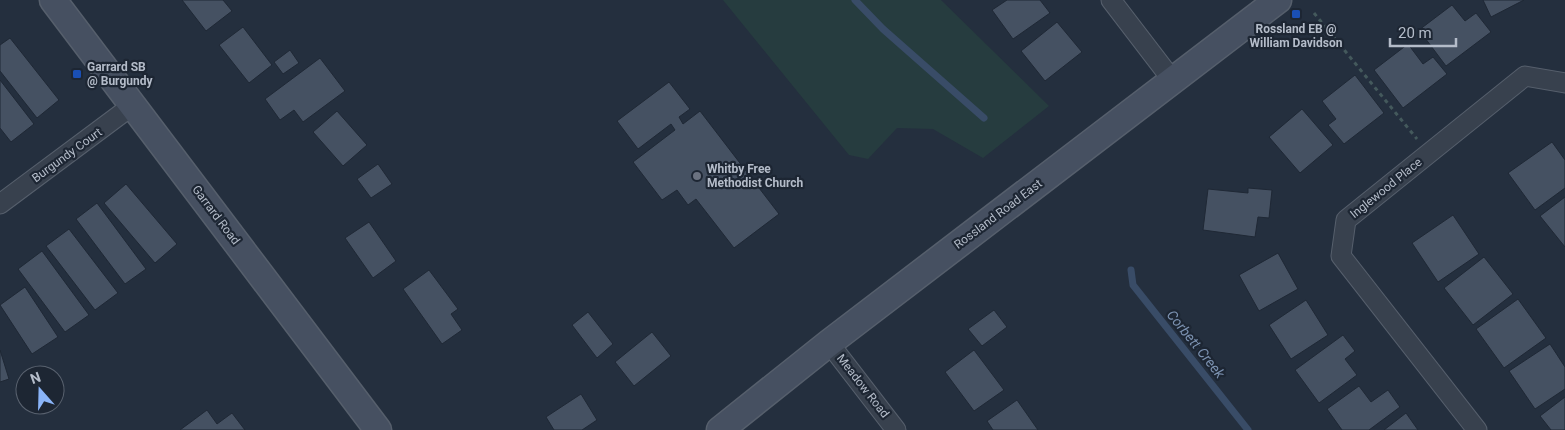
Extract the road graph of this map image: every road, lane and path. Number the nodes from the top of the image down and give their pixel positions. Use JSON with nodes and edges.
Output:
{"nodes":[{"id":1,"x":53,"y":0,"type":"edge"},
{"id":2,"x":1111,"y":0,"type":"edge"},
{"id":3,"x":1278,"y":0,"type":"edge"},
{"id":4,"x":1314,"y":13,"type":"dead end"},
{"id":5,"x":1173,"y":81,"type":"junction"},
{"id":6,"x":1565,"y":83,"type":"edge"},
{"id":7,"x":133,"y":105,"type":"junction"},
{"id":8,"x":1429,"y":153,"type":"junction"},
{"id":9,"x":0,"y":204,"type":"edge"},
{"id":10,"x":829,"y":343,"type":"junction"},
{"id":11,"x":378,"y":430,"type":"edge"},
{"id":12,"x":720,"y":430,"type":"edge"},
{"id":13,"x":896,"y":430,"type":"edge"},
{"id":14,"x":1477,"y":430,"type":"edge"}],
"edges":[{"from":1,"to":7,"type":"main road","name":"Garrard Road"},
{"from":2,"to":5,"type":"street"},
{"from":3,"to":5,"type":"main road","name":"Rossland Road East"},
{"from":4,"to":8,"type":"path"},
{"from":5,"to":10,"type":"main road","name":"Rossland Road East"},
{"from":6,"to":8,"type":"street","name":"Inglewood Place"},
{"from":7,"to":9,"type":"street","name":"Burgundy Court"},
{"from":7,"to":11,"type":"main road","name":"Garrard Road"},
{"from":8,"to":14,"type":"street","name":"Inglewood Place"},
{"from":10,"to":12,"type":"main road","name":"Rossland Road East"},
{"from":10,"to":13,"type":"street","name":"Meadow Road"}]}
